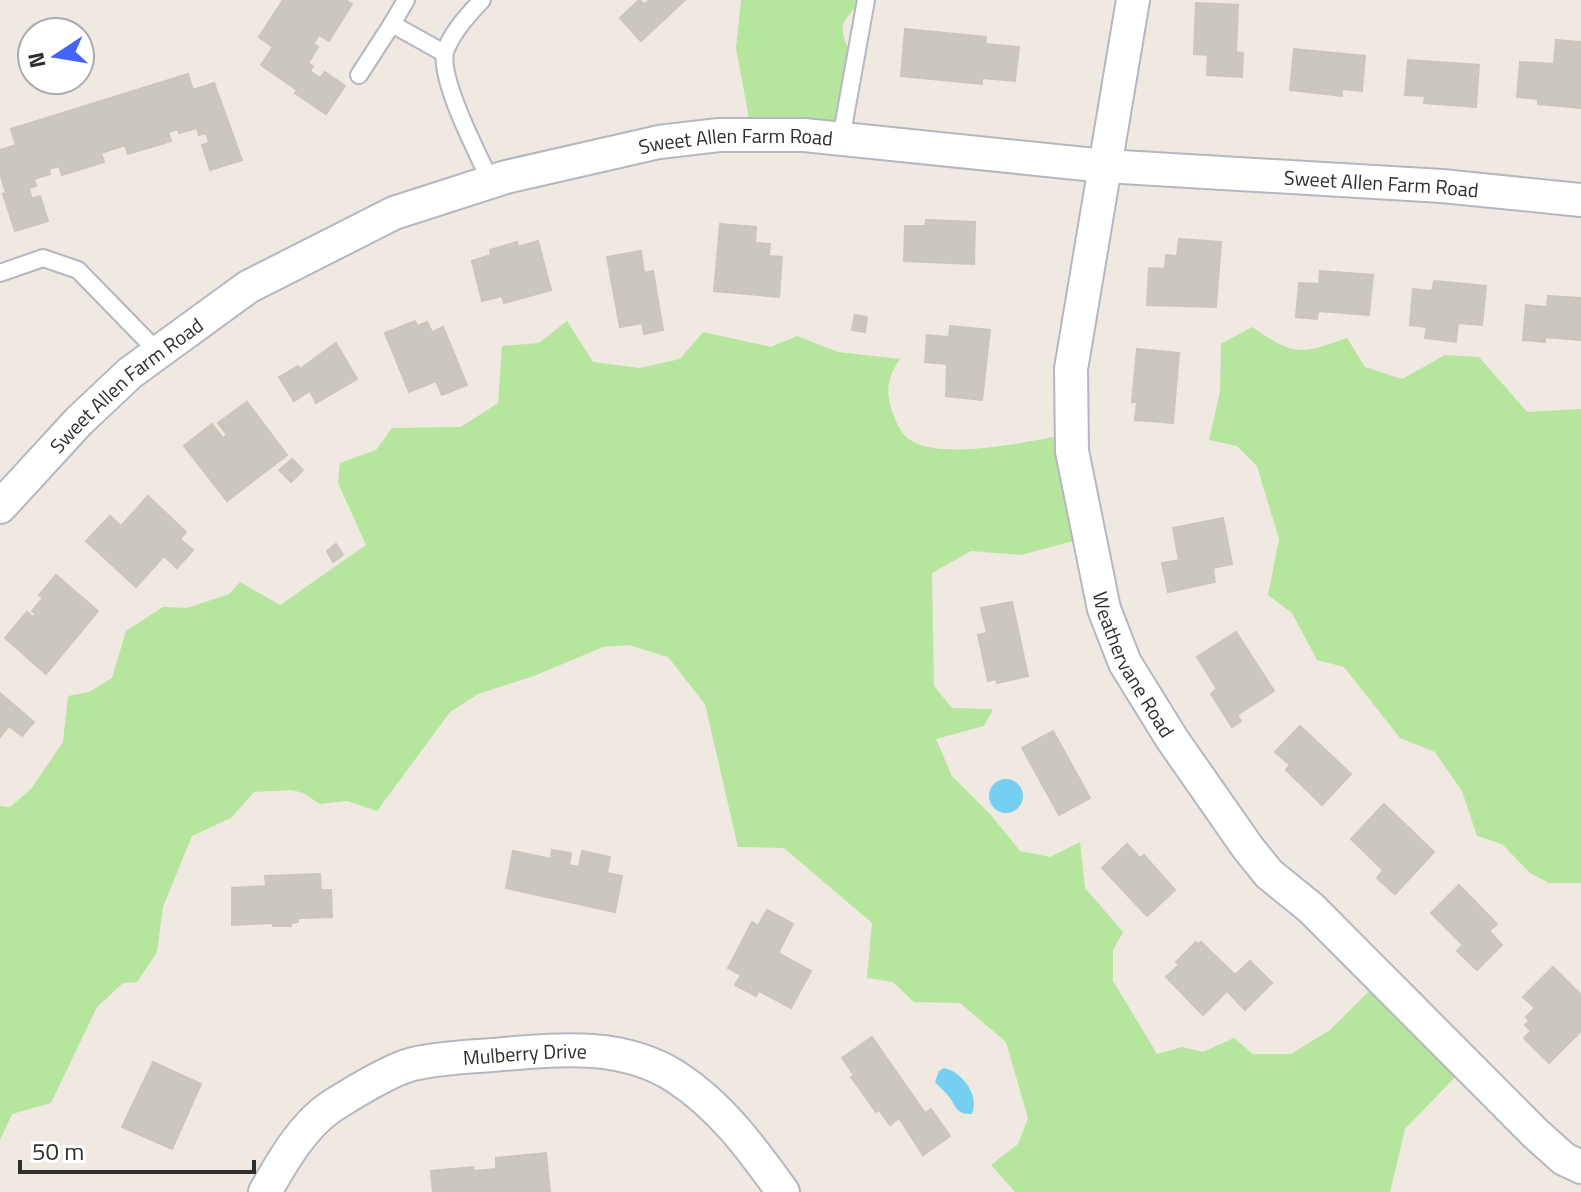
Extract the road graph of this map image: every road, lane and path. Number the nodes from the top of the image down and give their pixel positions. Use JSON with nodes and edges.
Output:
{"nodes":[{"id":1,"x":406,"y":0,"type":"edge"},
{"id":2,"x":482,"y":0,"type":"edge"},
{"id":3,"x":866,"y":0,"type":"edge"},
{"id":4,"x":1133,"y":0,"type":"edge"},
{"id":5,"x":392,"y":24,"type":"junction"},
{"id":6,"x":444,"y":53,"type":"junction"},
{"id":7,"x":359,"y":75,"type":"dead end"},
{"id":8,"x":841,"y":139,"type":"junction"},
{"id":9,"x":1105,"y":166,"type":"junction"},
{"id":10,"x":491,"y":182,"type":"junction"},
{"id":11,"x":1581,"y":200,"type":"edge"},
{"id":12,"x":0,"y":273,"type":"edge"},
{"id":13,"x":158,"y":352,"type":"junction"},
{"id":14,"x":0,"y":507,"type":"edge"},
{"id":15,"x":1581,"y":1167,"type":"edge"},
{"id":16,"x":265,"y":1192,"type":"edge"},
{"id":17,"x":783,"y":1192,"type":"edge"}],
"edges":[{"from":1,"to":5,"type":"lane"},
{"from":2,"to":6,"type":"lane"},
{"from":3,"to":8,"type":"lane"},
{"from":4,"to":9,"type":"street","name":"Weathervane Road"},
{"from":5,"to":6,"type":"lane"},
{"from":5,"to":7,"type":"lane"},
{"from":6,"to":10,"type":"lane"},
{"from":8,"to":9,"type":"street","name":"Sweet Allen Farm Road"},
{"from":8,"to":10,"type":"street","name":"Sweet Allen Farm Road"},
{"from":9,"to":11,"type":"street","name":"Sweet Allen Farm Road"},
{"from":9,"to":15,"type":"street","name":"Weathervane Road"},
{"from":10,"to":13,"type":"street","name":"Sweet Allen Farm Road"},
{"from":12,"to":13,"type":"lane"},
{"from":13,"to":14,"type":"street","name":"Sweet Allen Farm Road"},
{"from":16,"to":17,"type":"street","name":"Mulberry Drive"}]}
